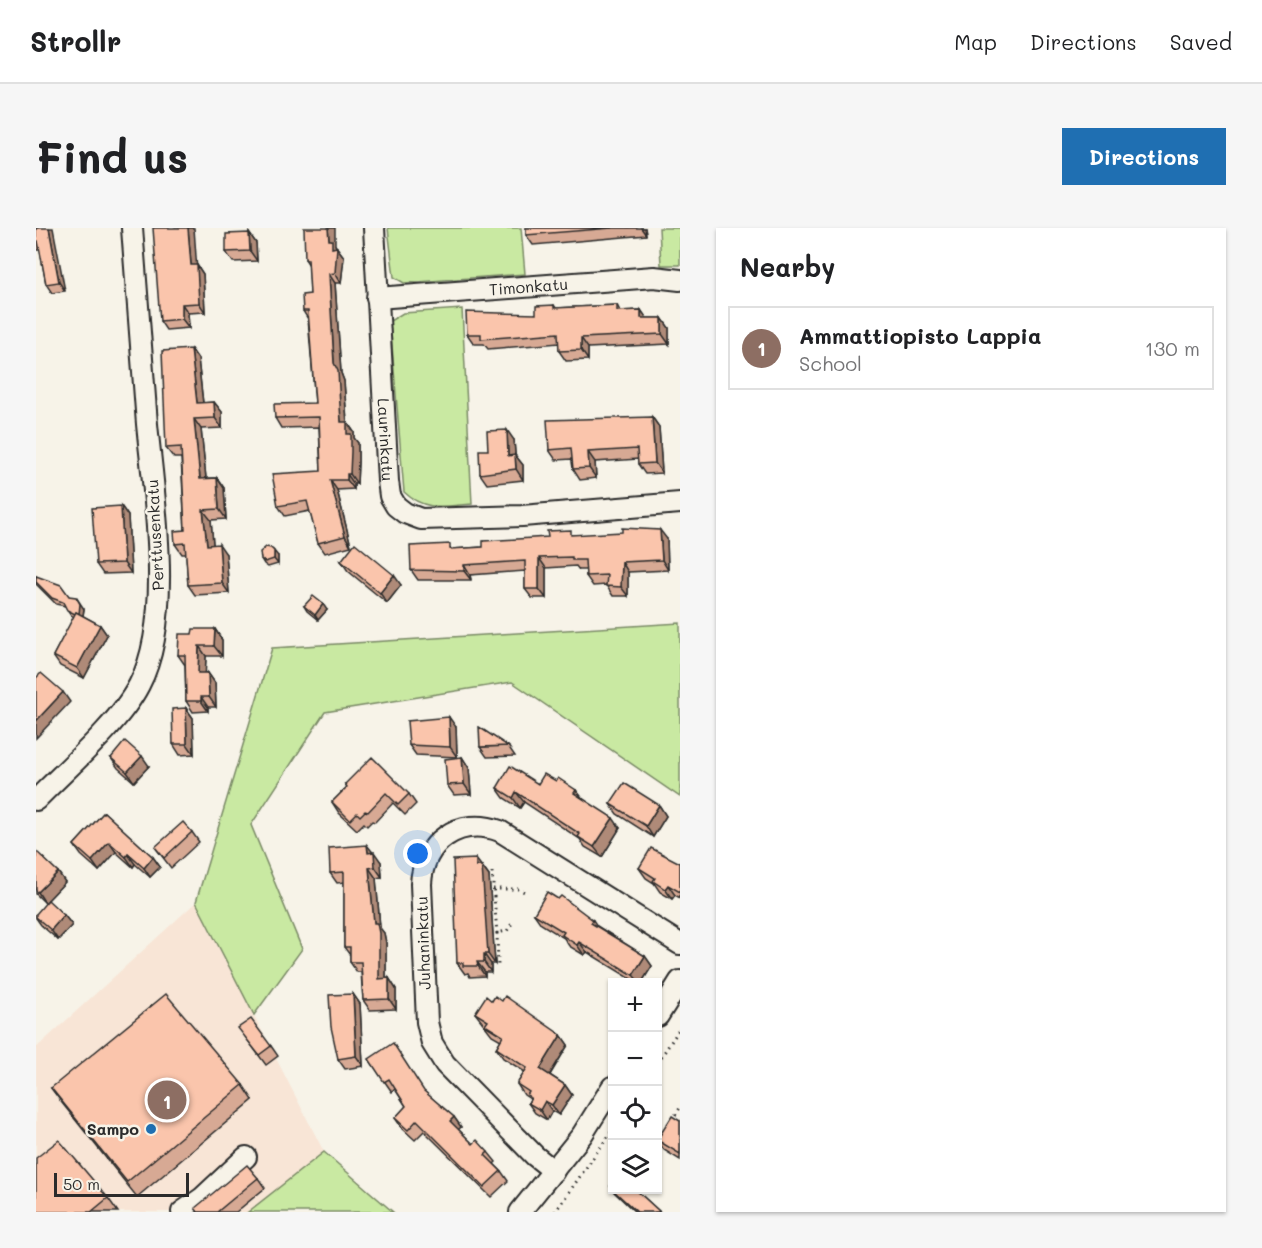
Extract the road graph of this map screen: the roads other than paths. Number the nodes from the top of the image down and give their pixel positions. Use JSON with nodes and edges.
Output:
{"nodes":[{"id":1,"x":132,"y":228,"type":"edge"},
{"id":2,"x":374,"y":228,"type":"edge"},
{"id":3,"x":680,"y":280,"type":"edge"},
{"id":4,"x":378,"y":298,"type":"junction"},
{"id":5,"x":680,"y":503,"type":"edge"},
{"id":6,"x":36,"y":800,"type":"edge"},
{"id":7,"x":680,"y":944,"type":"edge"},
{"id":8,"x":680,"y":981,"type":"edge"},
{"id":9,"x":662,"y":1008,"type":"edge"},
{"id":10,"x":608,"y":1093,"type":"edge"},
{"id":11,"x":246,"y":1157,"type":"dead end"},
{"id":12,"x":554,"y":1170,"type":"junction"},
{"id":13,"x":182,"y":1212,"type":"edge"},
{"id":14,"x":520,"y":1212,"type":"edge"}],
"edges":[{"from":1,"to":6,"type":"street","name":"Perttusenkatu"},
{"from":2,"to":4,"type":"street","name":"Laurinkatu"},
{"from":3,"to":4,"type":"street","name":"Timonkatu"},
{"from":4,"to":5,"type":"street","name":"Laurinkatu"},
{"from":7,"to":12,"type":"street","name":"Juhaninkatu"},
{"from":8,"to":9,"type":"street"},
{"from":10,"to":12,"type":"street"},
{"from":11,"to":13,"type":"street"},
{"from":12,"to":14,"type":"street"}]}
